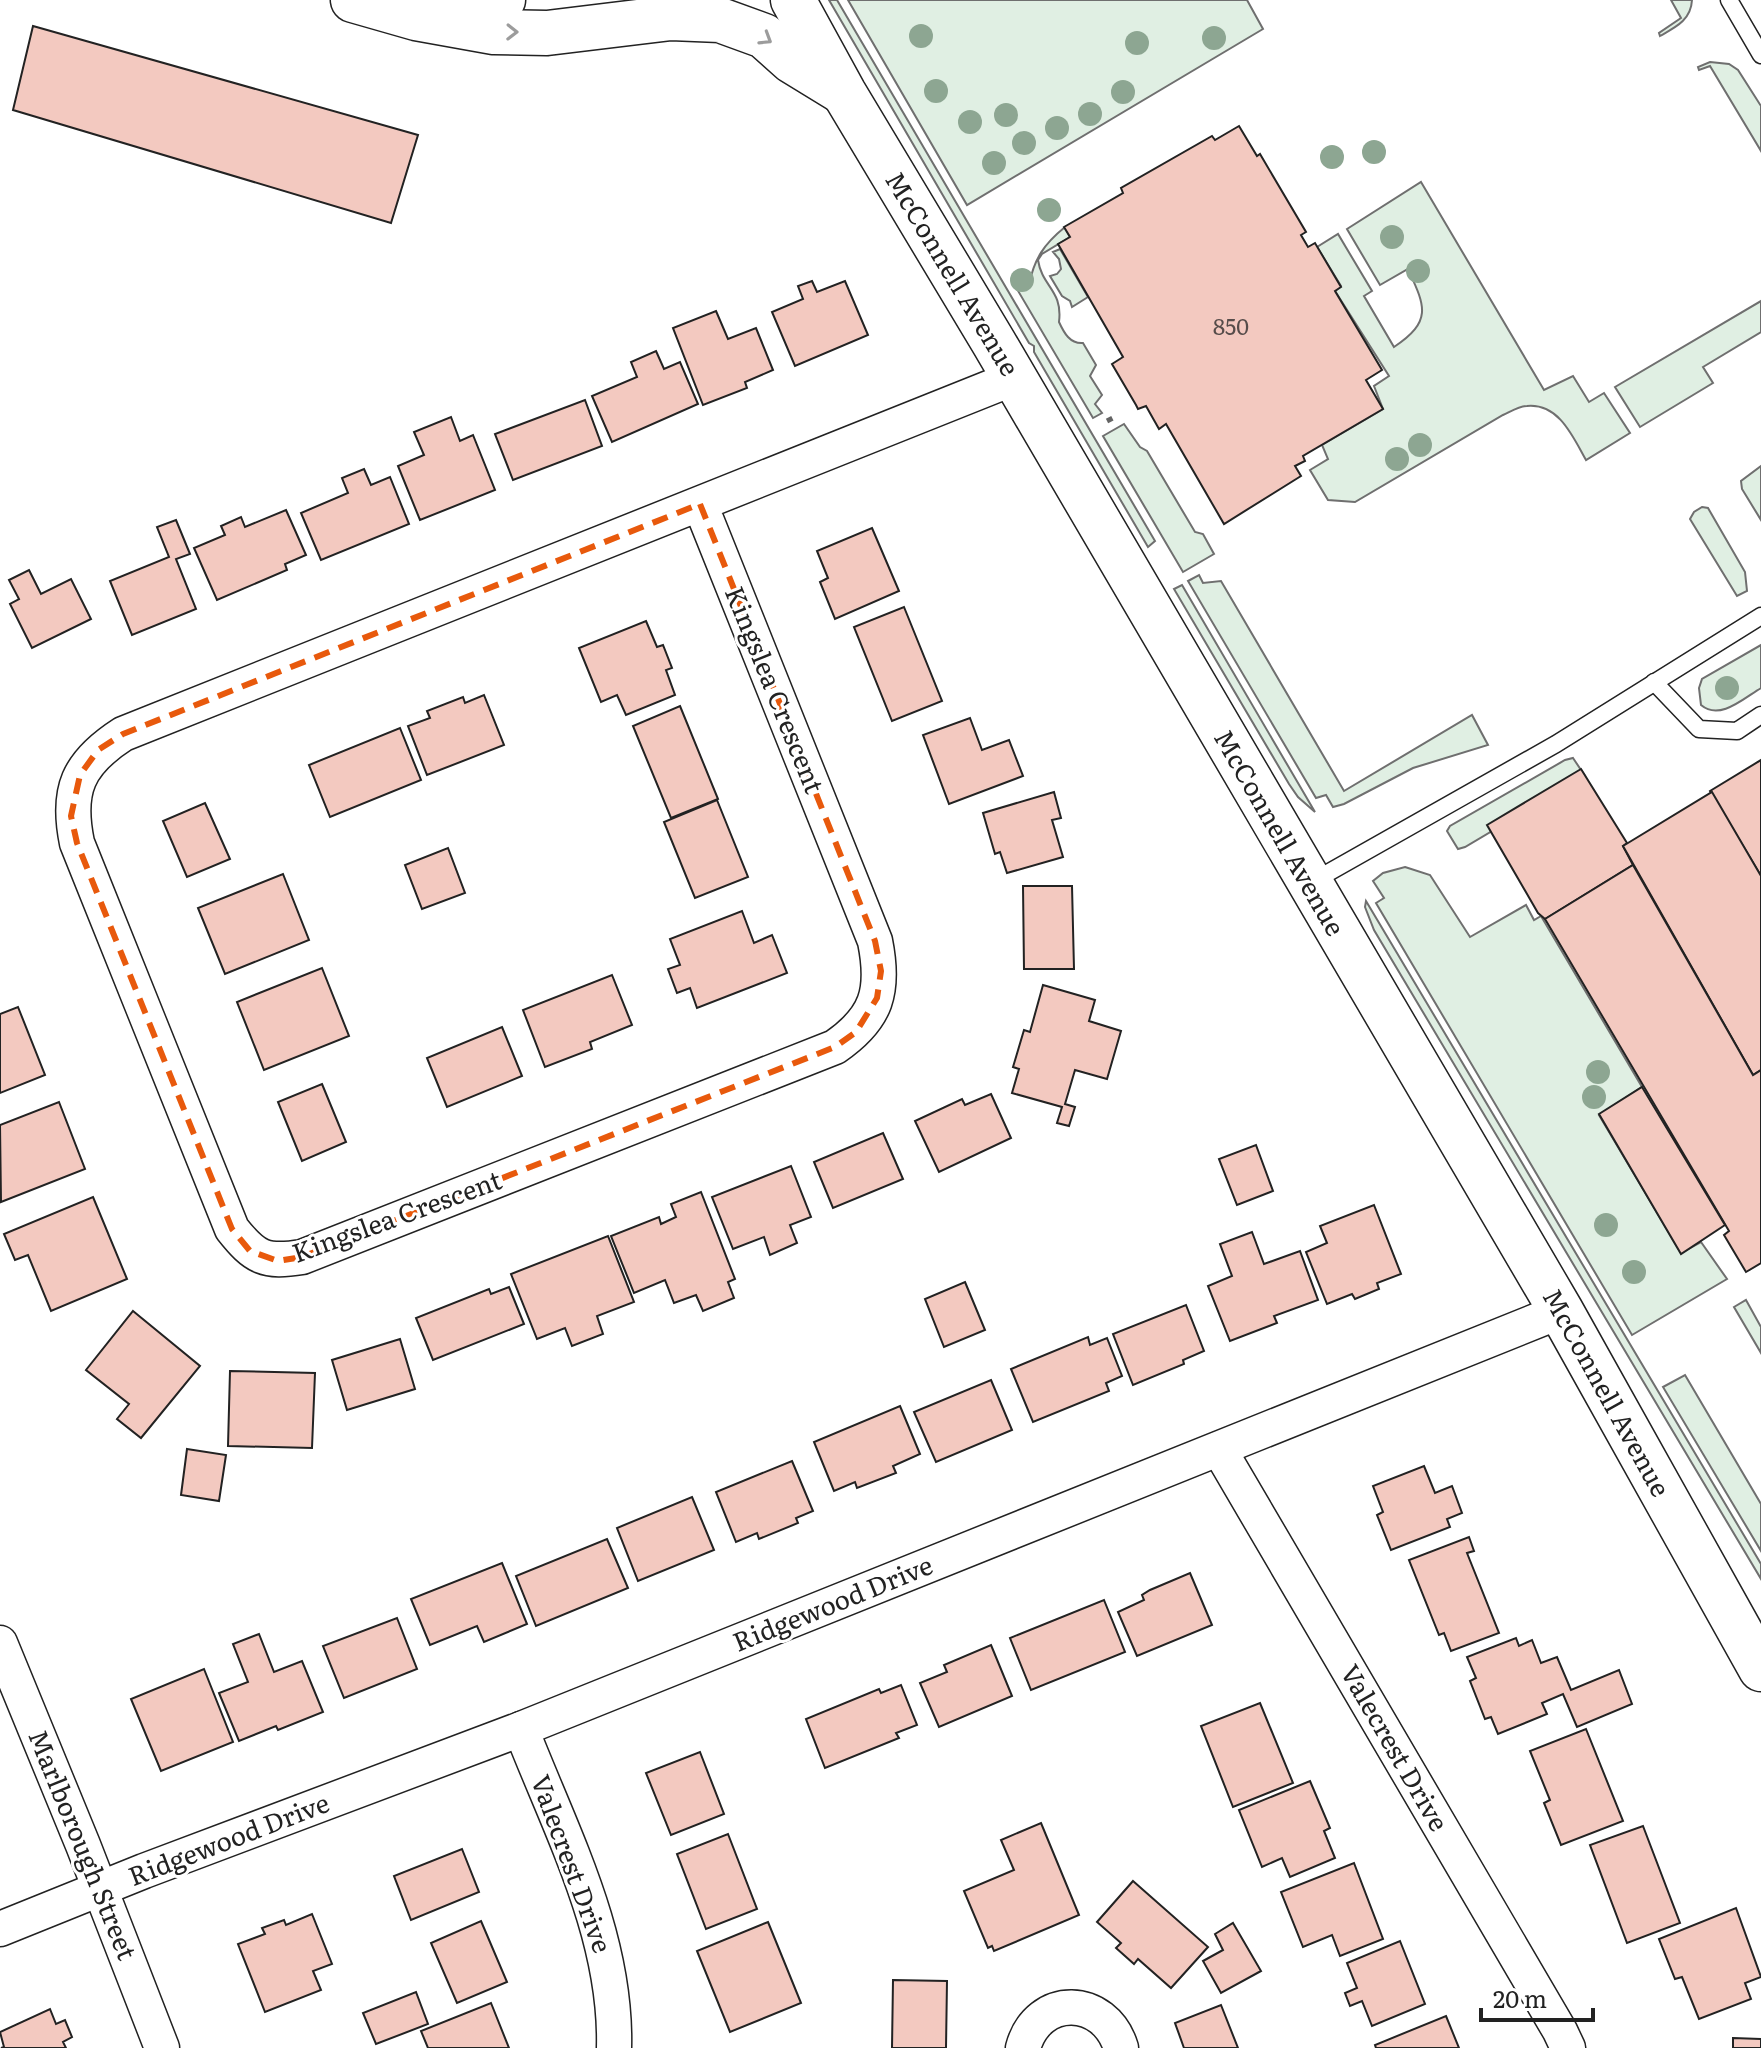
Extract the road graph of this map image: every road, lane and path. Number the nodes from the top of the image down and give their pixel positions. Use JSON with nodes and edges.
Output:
{"nodes":[{"id":1,"x":353,"y":0,"type":"edge"},
{"id":2,"x":370,"y":0,"type":"edge"},
{"id":3,"x":503,"y":0,"type":"edge"},
{"id":4,"x":793,"y":0,"type":"edge"},
{"id":5,"x":1729,"y":0,"type":"edge"},
{"id":6,"x":1761,"y":55,"type":"edge"},
{"id":7,"x":844,"y":93,"type":"junction"},
{"id":8,"x":1014,"y":378,"type":"junction"},
{"id":9,"x":1115,"y":417,"type":"dead end"},
{"id":10,"x":1107,"y":421,"type":"dead end"},
{"id":11,"x":700,"y":504,"type":"junction"},
{"id":12,"x":1761,"y":616,"type":"edge"},
{"id":13,"x":1654,"y":682,"type":"junction"},
{"id":14,"x":1761,"y":715,"type":"edge"},
{"id":15,"x":1308,"y":883,"type":"junction"},
{"id":16,"x":1561,"y":1311,"type":"junction"},
{"id":17,"x":1219,"y":1449,"type":"junction"},
{"id":18,"x":0,"y":1643,"type":"edge"},
{"id":19,"x":1761,"y":1669,"type":"edge"},
{"id":20,"x":521,"y":1729,"type":"junction"},
{"id":21,"x":101,"y":1889,"type":"junction"},
{"id":22,"x":0,"y":1929,"type":"edge"},
{"id":23,"x":162,"y":2048,"type":"edge"},
{"id":24,"x":614,"y":2048,"type":"edge"},
{"id":25,"x":1023,"y":2048,"type":"edge"},
{"id":26,"x":1121,"y":2048,"type":"edge"},
{"id":27,"x":1568,"y":2048,"type":"edge"}],
"edges":[{"from":1,"to":7,"type":"main road","one_way":true},
{"from":2,"to":3,"type":"main road"},
{"from":4,"to":7,"type":"main road","name":"McConnell Avenue"},
{"from":5,"to":6,"type":"lane"},
{"from":7,"to":8,"type":"main road","name":"McConnell Avenue"},
{"from":8,"to":11,"type":"street","name":"Kingslea Crescent"},
{"from":8,"to":15,"type":"main road","name":"McConnell Avenue"},
{"from":9,"to":10,"type":"path"},
{"from":11,"to":11,"type":"street","name":"Kingslea Crescent"},
{"from":12,"to":13,"type":"lane"},
{"from":13,"to":14,"type":"lane"},
{"from":13,"to":15,"type":"lane"},
{"from":15,"to":16,"type":"main road","name":"McConnell Avenue"},
{"from":16,"to":17,"type":"street","name":"Ridgewood Drive"},
{"from":16,"to":19,"type":"main road","name":"McConnell Avenue"},
{"from":17,"to":20,"type":"street","name":"Ridgewood Drive"},
{"from":17,"to":27,"type":"street","name":"Valecrest Drive"},
{"from":18,"to":21,"type":"street","name":"Marlborough Street"},
{"from":20,"to":21,"type":"street","name":"Ridgewood Drive"},
{"from":20,"to":24,"type":"street","name":"Valecrest Drive"},
{"from":21,"to":22,"type":"street","name":"Ridgewood Drive"},
{"from":21,"to":23,"type":"street","name":"Marlborough Street"},
{"from":25,"to":26,"type":"street"}]}
